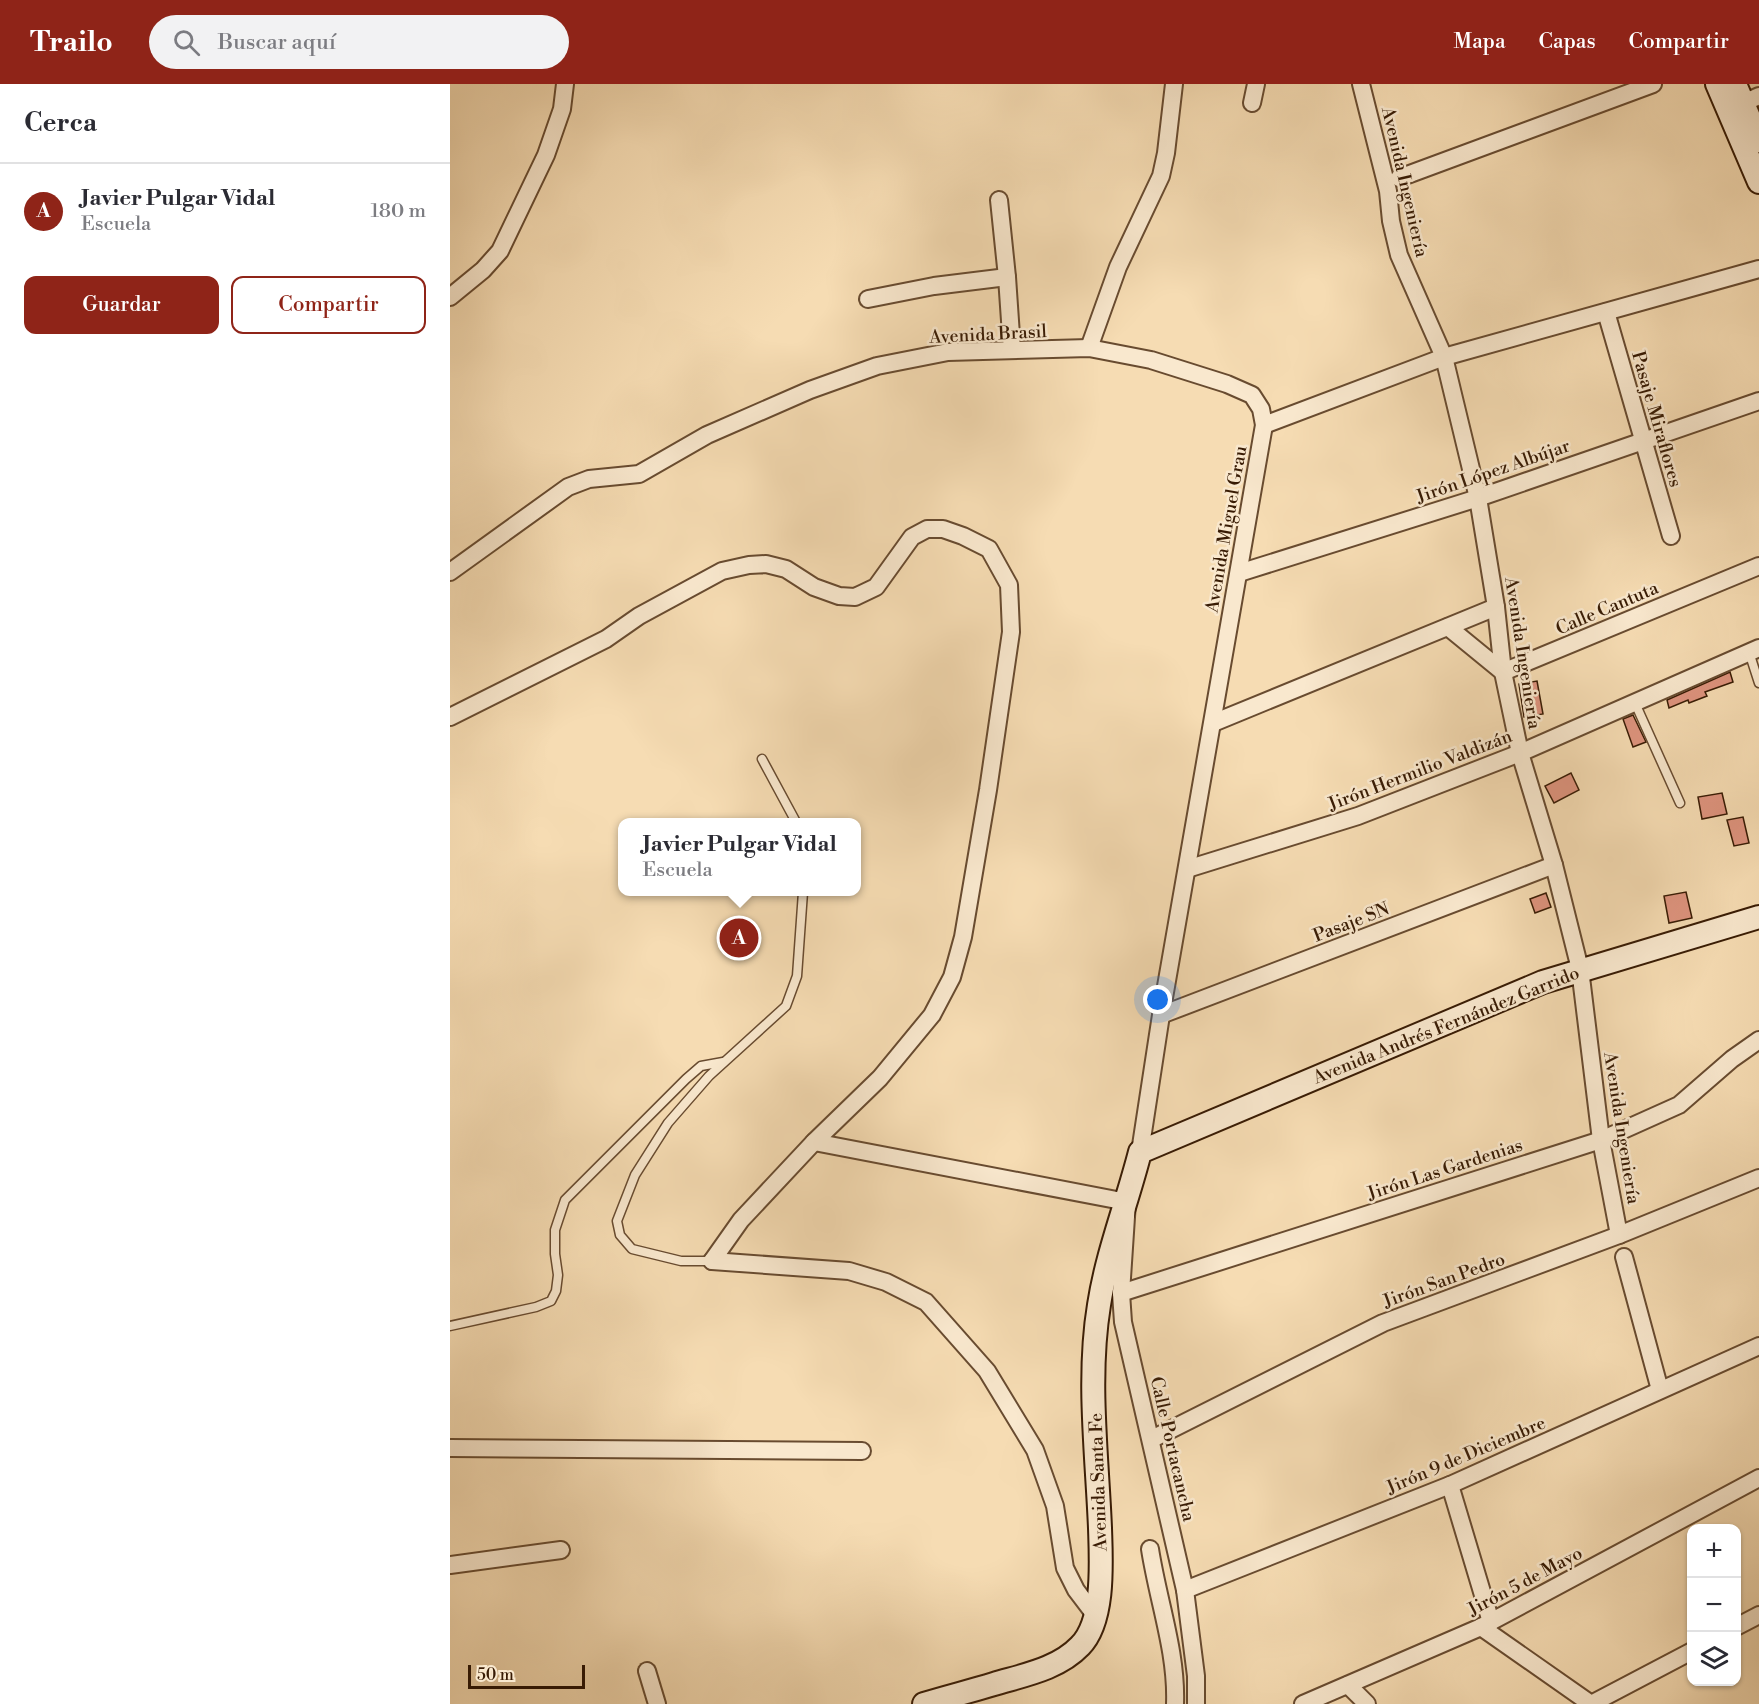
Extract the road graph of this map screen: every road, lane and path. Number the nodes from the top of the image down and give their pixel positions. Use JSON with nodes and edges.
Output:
{"nodes":[{"id":1,"x":566,"y":84,"type":"edge"},
{"id":2,"x":1174,"y":84,"type":"edge"},
{"id":3,"x":1256,"y":84,"type":"edge"},
{"id":4,"x":1361,"y":84,"type":"edge"},
{"id":5,"x":1653,"y":84,"type":"edge"},
{"id":6,"x":1717,"y":84,"type":"edge"},
{"id":7,"x":1746,"y":94,"type":"edge"},
{"id":8,"x":1252,"y":103,"type":"dead end"},
{"id":9,"x":1759,"y":141,"type":"edge"},
{"id":10,"x":1399,"y":178,"type":"dead end"},
{"id":11,"x":1759,"y":182,"type":"edge"},
{"id":12,"x":999,"y":201,"type":"dead end"},
{"id":13,"x":1759,"y":269,"type":"edge"},
{"id":14,"x":1007,"y":277,"type":"junction"},
{"id":15,"x":450,"y":297,"type":"edge"},
{"id":16,"x":868,"y":299,"type":"dead end"},
{"id":17,"x":1606,"y":312,"type":"junction"},
{"id":18,"x":1089,"y":348,"type":"junction"},
{"id":19,"x":1012,"y":350,"type":"junction"},
{"id":20,"x":1444,"y":357,"type":"junction"},
{"id":21,"x":1759,"y":401,"type":"edge"},
{"id":22,"x":1264,"y":425,"type":"junction"},
{"id":23,"x":1642,"y":440,"type":"junction"},
{"id":24,"x":1479,"y":498,"type":"junction"},
{"id":25,"x":1671,"y":536,"type":"dead end"},
{"id":26,"x":1759,"y":567,"type":"edge"},
{"id":27,"x":450,"y":572,"type":"edge"},
{"id":28,"x":1239,"y":573,"type":"junction"},
{"id":29,"x":1496,"y":607,"type":"junction"},
{"id":30,"x":1448,"y":627,"type":"junction"},
{"id":31,"x":1754,"y":650,"type":"edge"},
{"id":32,"x":1503,"y":672,"type":"junction"},
{"id":33,"x":1759,"y":683,"type":"edge"},
{"id":34,"x":1635,"y":703,"type":"junction"},
{"id":35,"x":450,"y":717,"type":"edge"},
{"id":36,"x":1213,"y":723,"type":"junction"},
{"id":37,"x":1520,"y":753,"type":"junction"},
{"id":38,"x":762,"y":759,"type":"dead end"},
{"id":39,"x":1680,"y":803,"type":"dead end"},
{"id":40,"x":794,"y":818,"type":"edge"},
{"id":41,"x":1554,"y":865,"type":"junction"},
{"id":42,"x":1187,"y":869,"type":"junction"},
{"id":43,"x":803,"y":896,"type":"edge"},
{"id":44,"x":1759,"y":917,"type":"edge"},
{"id":45,"x":1580,"y":969,"type":"junction"},
{"id":46,"x":1161,"y":1015,"type":"junction"},
{"id":47,"x":1759,"y":1040,"type":"edge"},
{"id":48,"x":723,"y":1062,"type":"junction"},
{"id":49,"x":1601,"y":1140,"type":"junction"},
{"id":50,"x":814,"y":1142,"type":"junction"},
{"id":51,"x":1140,"y":1152,"type":"junction"},
{"id":52,"x":1759,"y":1178,"type":"edge"},
{"id":53,"x":1127,"y":1202,"type":"junction"},
{"id":54,"x":1619,"y":1235,"type":"junction"},
{"id":55,"x":1624,"y":1257,"type":"dead end"},
{"id":56,"x":712,"y":1261,"type":"junction"},
{"id":57,"x":1121,"y":1293,"type":"junction"},
{"id":58,"x":450,"y":1326,"type":"edge"},
{"id":59,"x":1759,"y":1346,"type":"edge"},
{"id":60,"x":1660,"y":1390,"type":"junction"},
{"id":61,"x":1152,"y":1439,"type":"junction"},
{"id":62,"x":450,"y":1448,"type":"edge"},
{"id":63,"x":862,"y":1451,"type":"dead end"},
{"id":64,"x":1759,"y":1478,"type":"edge"},
{"id":65,"x":1450,"y":1485,"type":"junction"},
{"id":66,"x":1150,"y":1549,"type":"dead end"},
{"id":67,"x":561,"y":1550,"type":"dead end"},
{"id":68,"x":450,"y":1565,"type":"edge"},
{"id":69,"x":1185,"y":1590,"type":"junction"},
{"id":70,"x":1095,"y":1615,"type":"junction"},
{"id":71,"x":1759,"y":1615,"type":"edge"},
{"id":72,"x":1486,"y":1625,"type":"junction"},
{"id":73,"x":1741,"y":1625,"type":"edge"},
{"id":74,"x":1687,"y":1654,"type":"edge"},
{"id":75,"x":647,"y":1671,"type":"dead end"},
{"id":76,"x":1348,"y":1685,"type":"junction"},
{"id":77,"x":657,"y":1704,"type":"edge"},
{"id":78,"x":924,"y":1704,"type":"edge"},
{"id":79,"x":1175,"y":1704,"type":"edge"},
{"id":80,"x":1196,"y":1704,"type":"edge"},
{"id":81,"x":1303,"y":1704,"type":"edge"},
{"id":82,"x":1367,"y":1704,"type":"edge"},
{"id":83,"x":1591,"y":1704,"type":"edge"}],
"edges":[{"from":1,"to":15,"type":"street"},
{"from":2,"to":18,"type":"street"},
{"from":3,"to":8,"type":"street"},
{"from":4,"to":20,"type":"street","name":"Avenida Ingeniería"},
{"from":5,"to":10,"type":"street"},
{"from":6,"to":11,"type":"street"},
{"from":7,"to":9,"type":"street"},
{"from":12,"to":14,"type":"street"},
{"from":13,"to":17,"type":"street","name":"Avenida Miguel Grau"},
{"from":14,"to":16,"type":"street"},
{"from":14,"to":19,"type":"street"},
{"from":17,"to":20,"type":"street","name":"Avenida Miguel Grau"},
{"from":17,"to":23,"type":"street","name":"Pasaje Miraflores"},
{"from":18,"to":19,"type":"street","name":"Avenida Brasil"},
{"from":18,"to":22,"type":"street","name":"Avenida Brasil"},
{"from":19,"to":27,"type":"street","name":"Avenida Brasil"},
{"from":20,"to":22,"type":"street","name":"Avenida Miguel Grau"},
{"from":20,"to":24,"type":"street","name":"Avenida Ingeniería"},
{"from":21,"to":23,"type":"street","name":"Jirón López Albújar"},
{"from":22,"to":28,"type":"street","name":"Avenida Miguel Grau"},
{"from":23,"to":24,"type":"street","name":"Jirón López Albújar"},
{"from":23,"to":25,"type":"street","name":"Pasaje Miraflores"},
{"from":24,"to":28,"type":"street","name":"Jirón López Albújar"},
{"from":24,"to":29,"type":"street","name":"Avenida Ingeniería"},
{"from":26,"to":32,"type":"street","name":"Calle Cantuta"},
{"from":28,"to":36,"type":"street","name":"Avenida Miguel Grau"},
{"from":29,"to":30,"type":"street"},
{"from":29,"to":32,"type":"street","name":"Avenida Ingeniería"},
{"from":30,"to":32,"type":"street"},
{"from":30,"to":36,"type":"street"},
{"from":31,"to":33,"type":"lane"},
{"from":31,"to":34,"type":"street","name":"Jirón Hermilio Valdizán"},
{"from":32,"to":37,"type":"street","name":"Avenida Ingeniería"},
{"from":34,"to":37,"type":"street","name":"Jirón Hermilio Valdizán"},
{"from":34,"to":39,"type":"lane"},
{"from":35,"to":50,"type":"street"},
{"from":36,"to":42,"type":"street","name":"Avenida Miguel Grau"},
{"from":37,"to":41,"type":"street","name":"Avenida Ingeniería"},
{"from":37,"to":42,"type":"street","name":"Jirón Hermilio Valdizán"},
{"from":38,"to":40,"type":"lane"},
{"from":41,"to":45,"type":"street","name":"Avenida Ingeniería"},
{"from":41,"to":46,"type":"street","name":"Pasaje SN"},
{"from":42,"to":46,"type":"street","name":"Avenida Miguel Grau"},
{"from":43,"to":48,"type":"lane"},
{"from":44,"to":45,"type":"street","name":"Avenida Andrés Fernández Garrido"},
{"from":45,"to":49,"type":"street","name":"Avenida Ingeniería"},
{"from":45,"to":51,"type":"street","name":"Avenida Andrés Fernández Garrido"},
{"from":46,"to":51,"type":"street","name":"Avenida Miguel Grau"},
{"from":47,"to":49,"type":"street","name":"Jirón Las Gardenias"},
{"from":48,"to":56,"type":"lane"},
{"from":48,"to":58,"type":"lane"},
{"from":49,"to":54,"type":"street","name":"Avenida Ingeniería"},
{"from":49,"to":57,"type":"street","name":"Jirón Las Gardenias"},
{"from":50,"to":53,"type":"street"},
{"from":50,"to":56,"type":"street"},
{"from":51,"to":53,"type":"street","name":"Avenida Santa Fe"},
{"from":52,"to":54,"type":"street","name":"Jirón San Pedro"},
{"from":53,"to":57,"type":"street","name":"Calle Portacancha"},
{"from":53,"to":70,"type":"street","name":"Avenida Santa Fe"},
{"from":54,"to":61,"type":"street","name":"Jirón San Pedro"},
{"from":55,"to":60,"type":"street"},
{"from":56,"to":70,"type":"street"},
{"from":57,"to":61,"type":"street","name":"Calle Portacancha"},
{"from":59,"to":60,"type":"street","name":"Jirón 9 de Diciembre"},
{"from":60,"to":65,"type":"street","name":"Jirón 9 de Diciembre"},
{"from":61,"to":69,"type":"street","name":"Calle Portacancha"},
{"from":62,"to":63,"type":"street"},
{"from":64,"to":72,"type":"street","name":"Jirón 5 de Mayo"},
{"from":65,"to":69,"type":"street","name":"Jirón 9 de Diciembre"},
{"from":65,"to":72,"type":"street"},
{"from":66,"to":79,"type":"street"},
{"from":67,"to":68,"type":"street"},
{"from":69,"to":80,"type":"street","name":"Calle Portacancha"},
{"from":70,"to":78,"type":"street","name":"Avenida Santa Fe"},
{"from":71,"to":73,"type":"street"},
{"from":72,"to":76,"type":"street","name":"Jirón 5 de Mayo"},
{"from":72,"to":83,"type":"street"},
{"from":74,"to":83,"type":"street"},
{"from":75,"to":77,"type":"street"},
{"from":76,"to":81,"type":"street","name":"Jirón 5 de Mayo"},
{"from":76,"to":82,"type":"street"}]}
